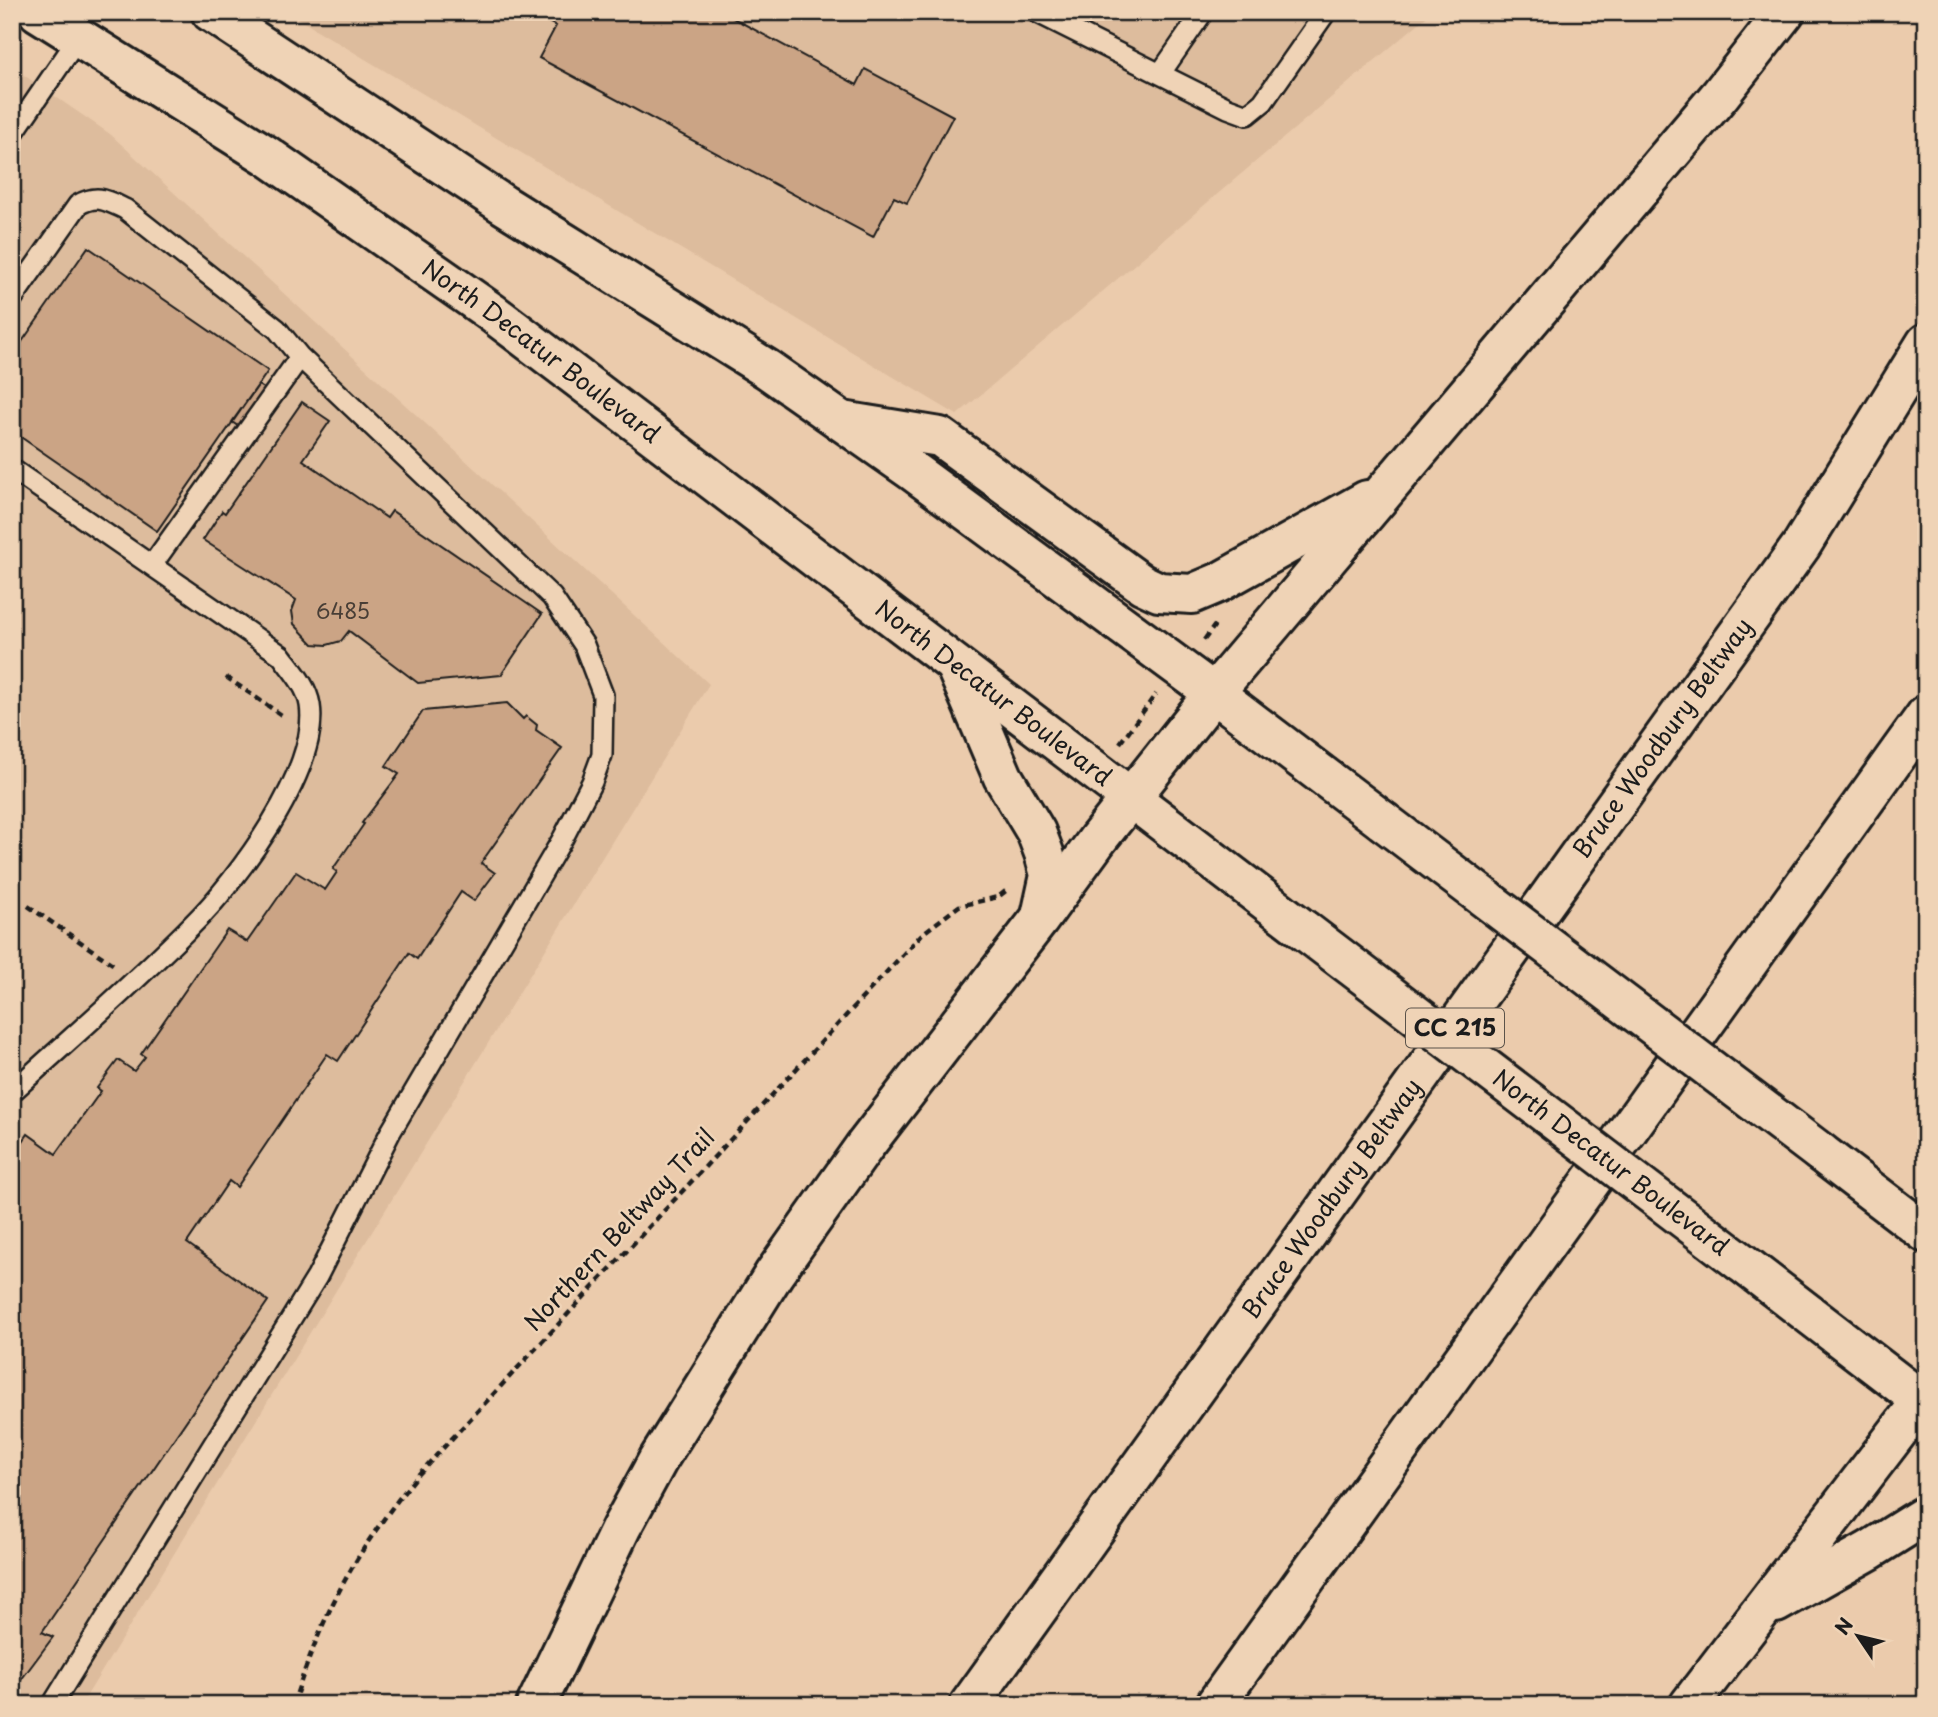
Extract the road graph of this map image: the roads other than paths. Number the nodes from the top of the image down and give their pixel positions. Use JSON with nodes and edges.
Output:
{"nodes":[{"id":1,"x":38,"y":12,"type":"edge"},
{"id":2,"x":211,"y":12,"type":"edge"},
{"id":3,"x":1036,"y":12,"type":"edge"},
{"id":4,"x":1203,"y":12,"type":"edge"},
{"id":5,"x":1326,"y":12,"type":"edge"},
{"id":6,"x":1785,"y":12,"type":"edge"},
{"id":7,"x":79,"y":37,"type":"junction"},
{"id":8,"x":1160,"y":74,"type":"junction"},
{"id":9,"x":12,"y":135,"type":"edge"},
{"id":10,"x":12,"y":299,"type":"edge"},
{"id":11,"x":1926,"y":343,"type":"edge"},
{"id":12,"x":300,"y":356,"type":"junction"},
{"id":13,"x":842,"y":421,"type":"junction"},
{"id":14,"x":12,"y":469,"type":"edge"},
{"id":15,"x":1387,"y":489,"type":"junction"},
{"id":16,"x":152,"y":565,"type":"junction"},
{"id":17,"x":956,"y":667,"type":"junction"},
{"id":18,"x":1214,"y":693,"type":"junction"},
{"id":19,"x":1926,"y":715,"type":"edge"},
{"id":20,"x":1131,"y":798,"type":"junction"},
{"id":21,"x":1040,"y":920,"type":"junction"},
{"id":22,"x":12,"y":1092,"type":"edge"},
{"id":23,"x":1926,"y":1233,"type":"edge"},
{"id":24,"x":1924,"y":1400,"type":"edge"},
{"id":25,"x":1926,"y":1515,"type":"edge"},
{"id":26,"x":1762,"y":1610,"type":"junction"},
{"id":27,"x":52,"y":1705,"type":"edge"},
{"id":28,"x":536,"y":1705,"type":"edge"},
{"id":29,"x":970,"y":1705,"type":"edge"},
{"id":30,"x":1215,"y":1705,"type":"edge"},
{"id":31,"x":1689,"y":1705,"type":"edge"}],
"edges":[{"from":1,"to":7,"type":"main road","name":"North Decatur Boulevard"},
{"from":2,"to":13,"type":"main road"},
{"from":3,"to":8,"type":"lane"},
{"from":4,"to":8,"type":"lane"},
{"from":5,"to":8,"type":"lane"},
{"from":6,"to":15,"type":"main road"},
{"from":7,"to":9,"type":"lane"},
{"from":7,"to":17,"type":"main road","name":"North Decatur Boulevard"},
{"from":10,"to":12,"type":"lane"},
{"from":11,"to":29,"type":"main road","name":"Bruce Woodbury Beltway","number":"CC 215"},
{"from":12,"to":16,"type":"lane"},
{"from":12,"to":27,"type":"lane"},
{"from":13,"to":15,"type":"main road"},
{"from":13,"to":18,"type":"main road"},
{"from":14,"to":16,"type":"lane"},
{"from":15,"to":18,"type":"main road"},
{"from":16,"to":22,"type":"lane"},
{"from":17,"to":20,"type":"main road","name":"North Decatur Boulevard"},
{"from":17,"to":21,"type":"main road"},
{"from":18,"to":20,"type":"main road"},
{"from":18,"to":23,"type":"main road","bridge":true},
{"from":19,"to":30,"type":"main road"},
{"from":20,"to":21,"type":"main road"},
{"from":20,"to":24,"type":"main road","name":"North Decatur Boulevard","bridge":true},
{"from":21,"to":28,"type":"main road"},
{"from":24,"to":26,"type":"main road"},
{"from":25,"to":26,"type":"main road"},
{"from":26,"to":31,"type":"main road"}]}
